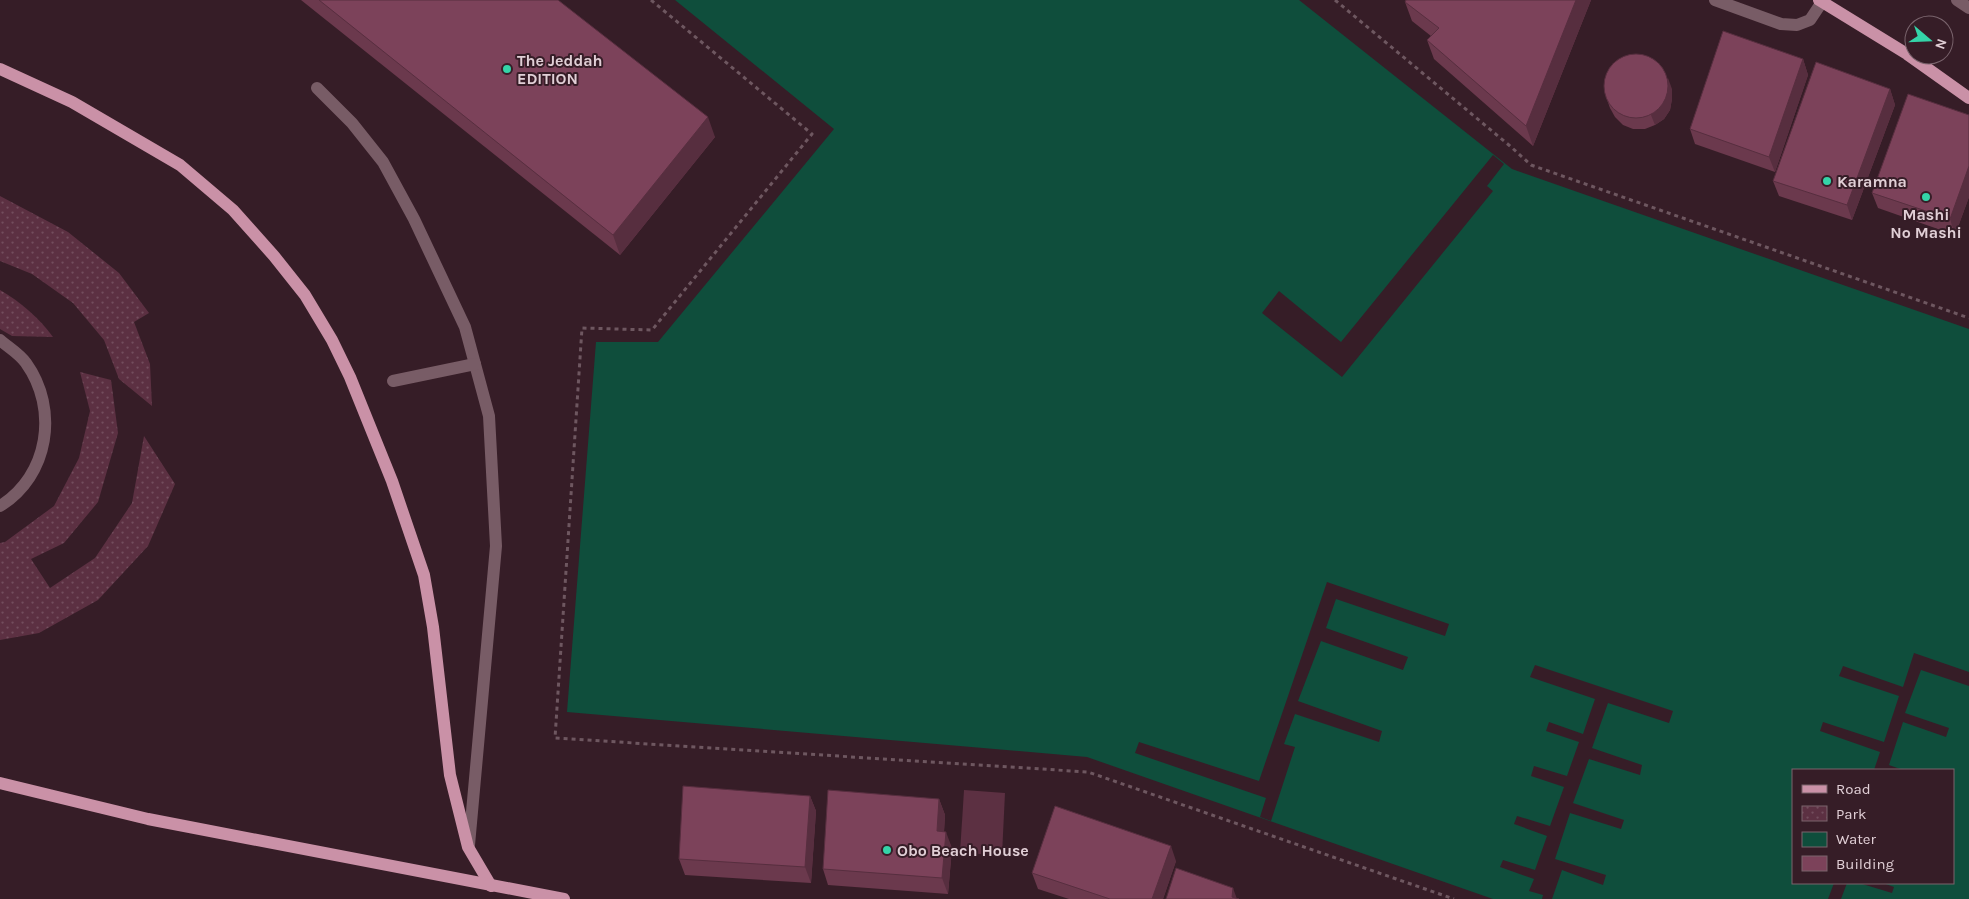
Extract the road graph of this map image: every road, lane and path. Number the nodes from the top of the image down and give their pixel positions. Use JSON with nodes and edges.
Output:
{"nodes":[{"id":1,"x":651,"y":0,"type":"edge"},
{"id":2,"x":1335,"y":0,"type":"edge"},
{"id":3,"x":1715,"y":0,"type":"edge"},
{"id":4,"x":1957,"y":0,"type":"edge"},
{"id":5,"x":1820,"y":1,"type":"edge"},
{"id":6,"x":1969,"y":8,"type":"edge"},
{"id":7,"x":0,"y":69,"type":"edge"},
{"id":8,"x":317,"y":88,"type":"dead end"},
{"id":9,"x":1969,"y":98,"type":"edge"},
{"id":10,"x":1969,"y":318,"type":"edge"},
{"id":11,"x":0,"y":340,"type":"edge"},
{"id":12,"x":475,"y":364,"type":"junction"},
{"id":13,"x":393,"y":381,"type":"dead end"},
{"id":14,"x":0,"y":506,"type":"edge"},
{"id":15,"x":0,"y":783,"type":"edge"},
{"id":16,"x":468,"y":847,"type":"junction"},
{"id":17,"x":491,"y":886,"type":"junction"},
{"id":18,"x":564,"y":899,"type":"edge"},
{"id":19,"x":1454,"y":899,"type":"edge"}],
"edges":[{"from":1,"to":19,"type":"path"},
{"from":2,"to":10,"type":"path"},
{"from":3,"to":5,"type":"lane"},
{"from":4,"to":6,"type":"lane"},
{"from":5,"to":9,"type":"main road"},
{"from":7,"to":16,"type":"main road"},
{"from":8,"to":12,"type":"lane"},
{"from":11,"to":14,"type":"lane"},
{"from":12,"to":13,"type":"lane"},
{"from":12,"to":16,"type":"lane"},
{"from":15,"to":17,"type":"main road"},
{"from":16,"to":17,"type":"main road"},
{"from":17,"to":18,"type":"main road"}]}
